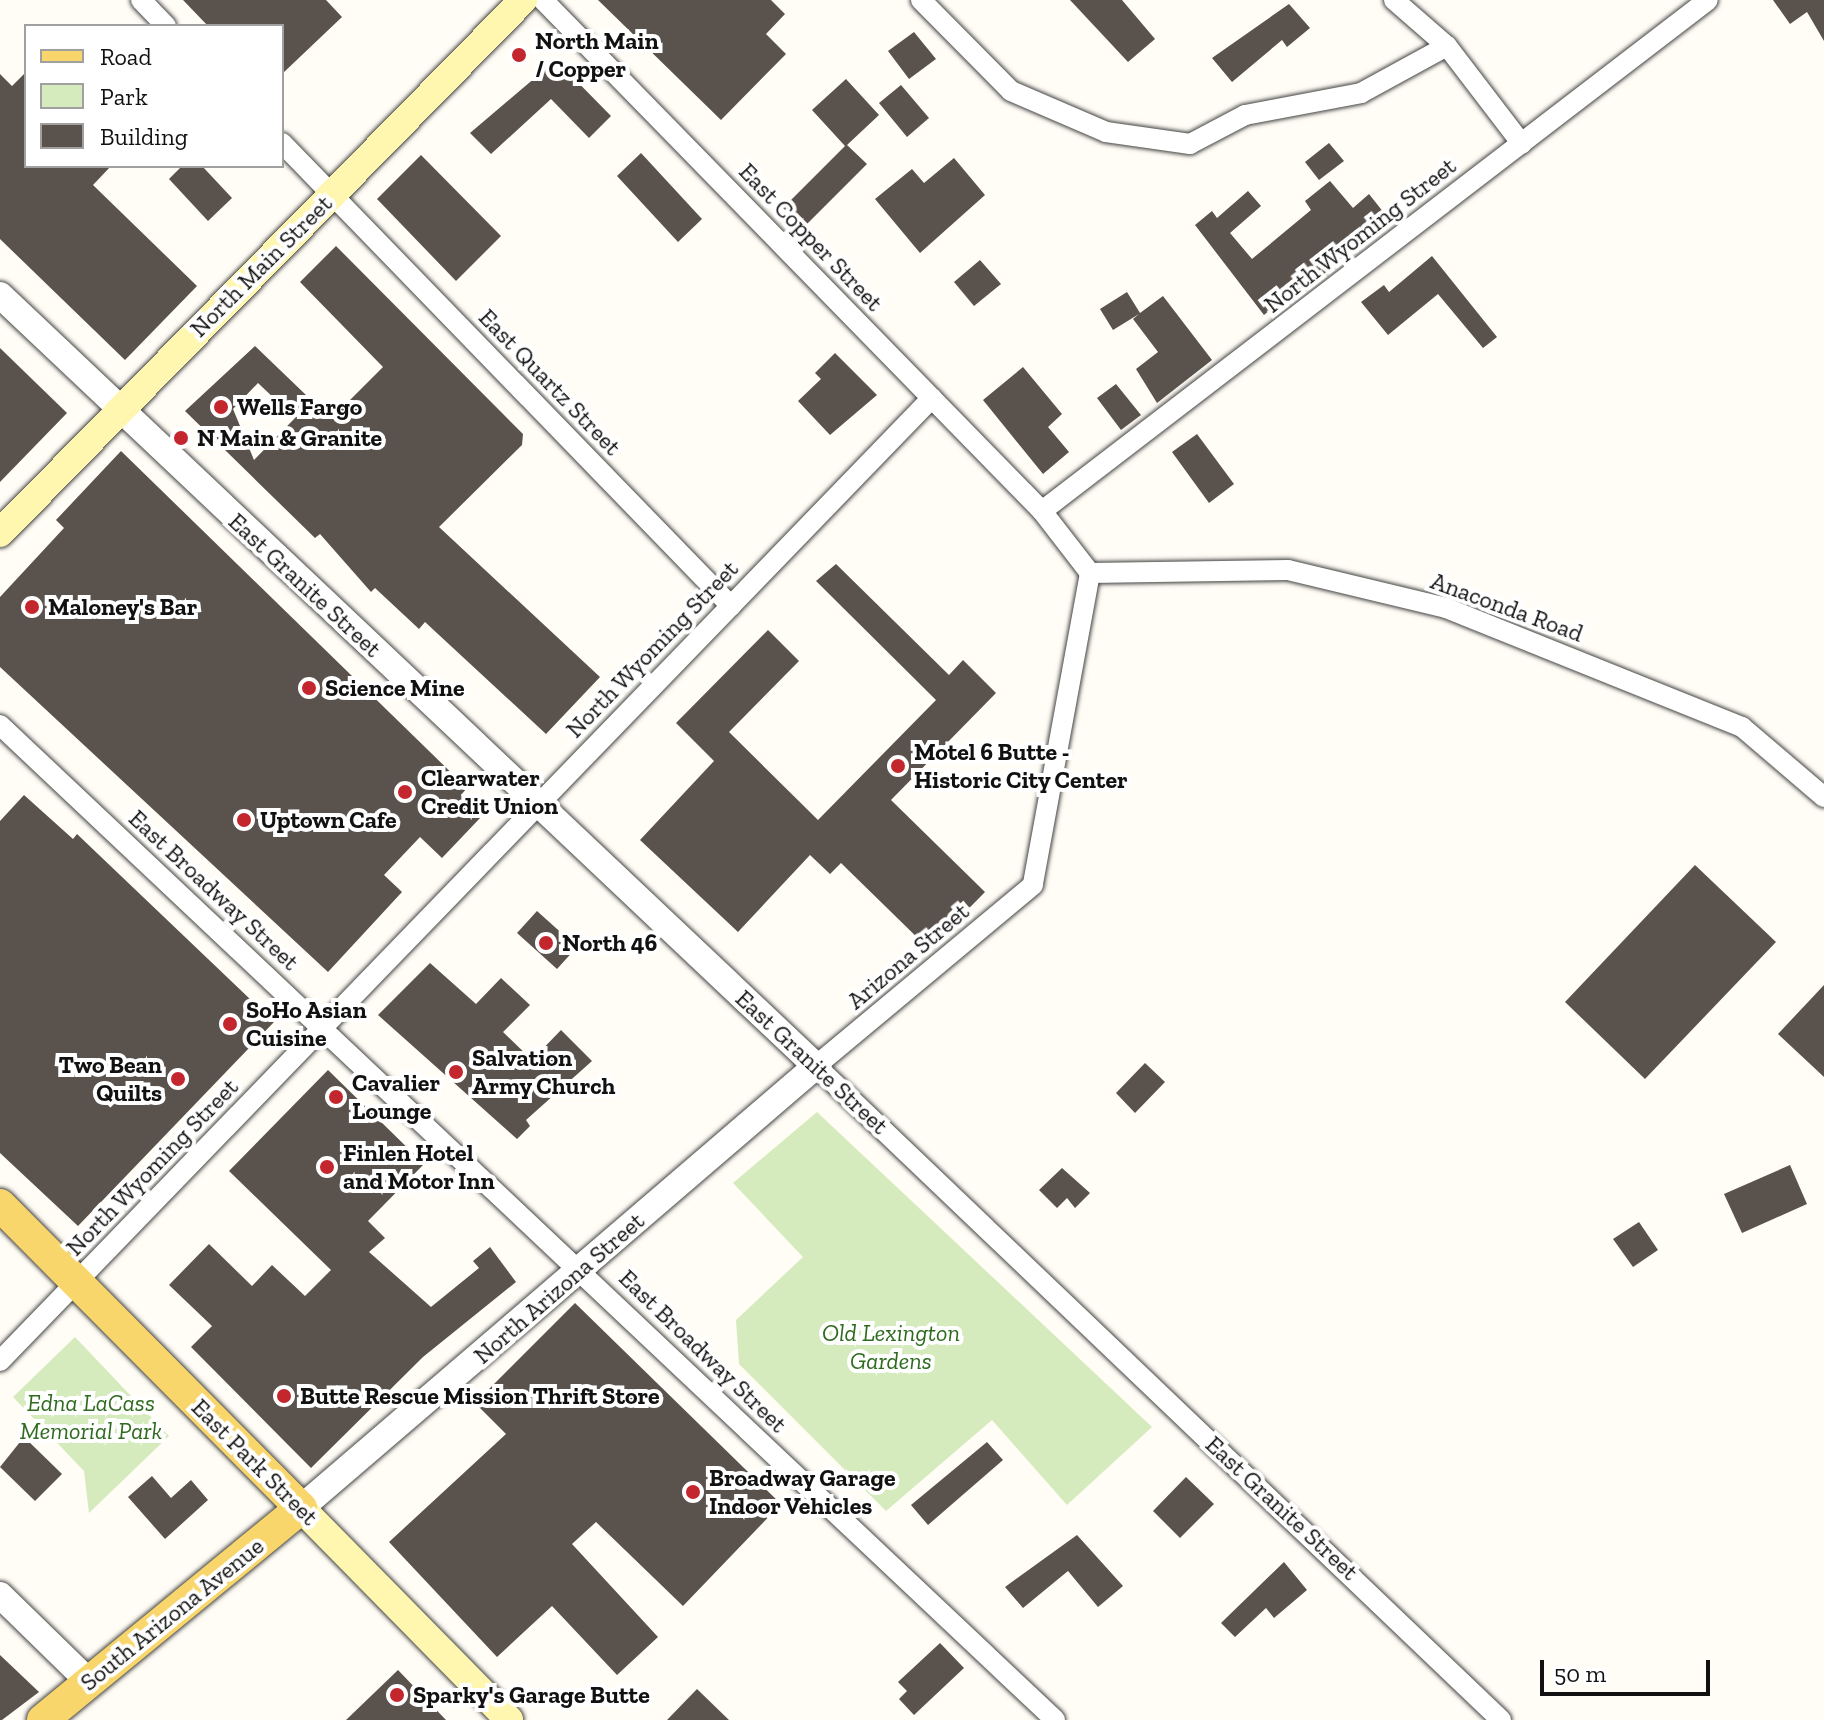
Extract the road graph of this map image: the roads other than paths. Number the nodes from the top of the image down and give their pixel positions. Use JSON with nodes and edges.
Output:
{"nodes":[{"id":1,"x":141,"y":0,"type":"edge"},
{"id":2,"x":523,"y":0,"type":"edge"},
{"id":3,"x":543,"y":0,"type":"edge"},
{"id":4,"x":921,"y":0,"type":"edge"},
{"id":5,"x":1394,"y":0,"type":"edge"},
{"id":6,"x":1708,"y":0,"type":"edge"},
{"id":7,"x":164,"y":24,"type":"edge"},
{"id":8,"x":1447,"y":46,"type":"junction"},
{"id":9,"x":1522,"y":144,"type":"junction"},
{"id":10,"x":284,"y":145,"type":"edge"},
{"id":11,"x":332,"y":194,"type":"junction"},
{"id":12,"x":0,"y":295,"type":"edge"},
{"id":13,"x":932,"y":398,"type":"junction"},
{"id":14,"x":118,"y":409,"type":"junction"},
{"id":15,"x":1042,"y":511,"type":"junction"},
{"id":16,"x":0,"y":533,"type":"edge"},
{"id":17,"x":1090,"y":573,"type":"junction"},
{"id":18,"x":731,"y":606,"type":"junction"},
{"id":19,"x":0,"y":725,"type":"edge"},
{"id":20,"x":1824,"y":797,"type":"edge"},
{"id":21,"x":537,"y":803,"type":"junction"},
{"id":22,"x":322,"y":1026,"type":"junction"},
{"id":23,"x":816,"y":1066,"type":"junction"},
{"id":24,"x":0,"y":1205,"type":"edge"},
{"id":25,"x":582,"y":1271,"type":"junction"},
{"id":26,"x":77,"y":1283,"type":"junction"},
{"id":27,"x":0,"y":1361,"type":"edge"},
{"id":28,"x":301,"y":1508,"type":"junction"},
{"id":29,"x":0,"y":1595,"type":"edge"},
{"id":30,"x":89,"y":1682,"type":"junction"},
{"id":31,"x":43,"y":1720,"type":"edge"},
{"id":32,"x":509,"y":1720,"type":"edge"},
{"id":33,"x":1055,"y":1720,"type":"edge"},
{"id":34,"x":1501,"y":1720,"type":"edge"}],
"edges":[{"from":1,"to":7,"type":"street"},
{"from":2,"to":11,"type":"main road","name":"North Main Street"},
{"from":3,"to":13,"type":"street","name":"East Copper Street"},
{"from":4,"to":8,"type":"street"},
{"from":5,"to":8,"type":"street"},
{"from":6,"to":9,"type":"street","name":"North Wyoming Street"},
{"from":8,"to":9,"type":"street"},
{"from":9,"to":15,"type":"street","name":"North Wyoming Street"},
{"from":10,"to":11,"type":"street","name":"East Quartz Street"},
{"from":11,"to":14,"type":"main road","name":"North Main Street"},
{"from":11,"to":18,"type":"street","name":"East Quartz Street"},
{"from":12,"to":14,"type":"street","name":"East Granite Street"},
{"from":13,"to":15,"type":"street","name":"East Copper Street"},
{"from":13,"to":18,"type":"street","name":"North Wyoming Street"},
{"from":14,"to":16,"type":"main road","name":"North Main Street"},
{"from":14,"to":21,"type":"street","name":"East Granite Street"},
{"from":15,"to":17,"type":"street","name":"East Copper Street"},
{"from":17,"to":20,"type":"street","name":"Anaconda Road"},
{"from":17,"to":23,"type":"street","name":"Arizona Street"},
{"from":18,"to":21,"type":"street","name":"North Wyoming Street"},
{"from":19,"to":22,"type":"street","name":"East Broadway Street"},
{"from":21,"to":22,"type":"street","name":"North Wyoming Street"},
{"from":21,"to":23,"type":"street","name":"East Granite Street"},
{"from":22,"to":25,"type":"street","name":"East Broadway Street"},
{"from":22,"to":26,"type":"street","name":"North Wyoming Street"},
{"from":23,"to":25,"type":"street","name":"North Arizona Street"},
{"from":23,"to":34,"type":"street","name":"East Granite Street"},
{"from":24,"to":26,"type":"main road","name":"East Park Street"},
{"from":25,"to":28,"type":"street","name":"North Arizona Street"},
{"from":25,"to":33,"type":"street","name":"East Broadway Street"},
{"from":26,"to":27,"type":"street","name":"North Wyoming Street"},
{"from":26,"to":28,"type":"main road","name":"East Park Street"},
{"from":28,"to":30,"type":"main road","name":"South Arizona Avenue"},
{"from":28,"to":32,"type":"main road","name":"East Park Street"},
{"from":29,"to":30,"type":"street"},
{"from":30,"to":31,"type":"main road","name":"South Arizona Avenue"}]}
